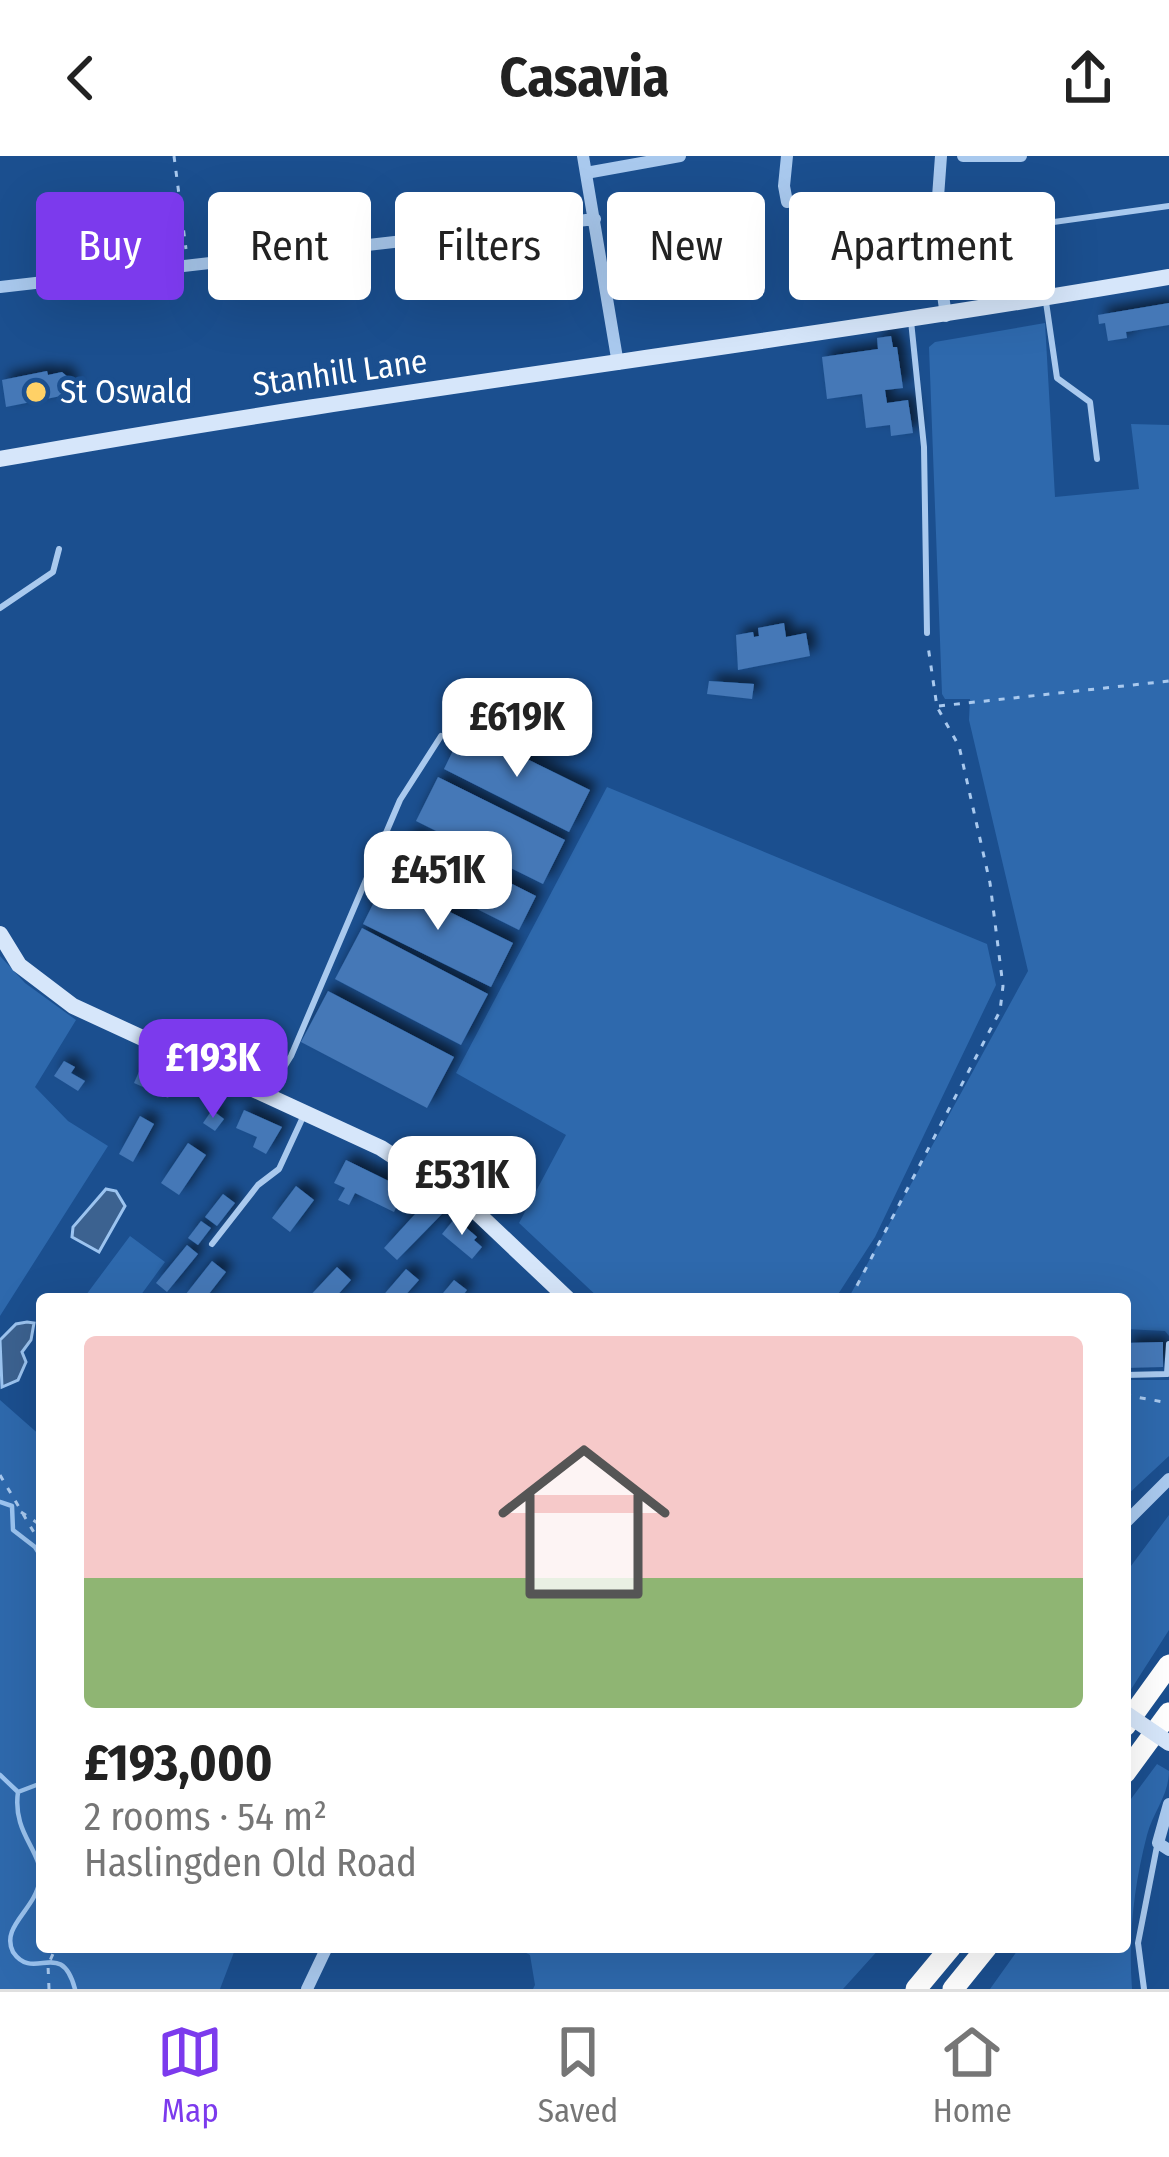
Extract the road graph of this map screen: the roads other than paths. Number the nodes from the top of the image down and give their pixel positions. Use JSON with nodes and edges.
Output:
{"nodes":[{"id":1,"x":584,"y":156,"type":"edge"},
{"id":2,"x":680,"y":156,"type":"edge"},
{"id":3,"x":787,"y":156,"type":"edge"},
{"id":4,"x":941,"y":156,"type":"edge"},
{"id":5,"x":963,"y":156,"type":"edge"},
{"id":6,"x":1021,"y":156,"type":"edge"},
{"id":7,"x":586,"y":173,"type":"junction"},
{"id":8,"x":938,"y":192,"type":"edge"},
{"id":9,"x":787,"y":202,"type":"dead end"},
{"id":10,"x":1169,"y":206,"type":"edge"},
{"id":11,"x":595,"y":220,"type":"junction"},
{"id":12,"x":1055,"y":222,"type":"edge"},
{"id":13,"x":1169,"y":278,"type":"edge"},
{"id":14,"x":0,"y":287,"type":"edge"},
{"id":15,"x":1055,"y":297,"type":"edge"},
{"id":16,"x":944,"y":300,"type":"edge"},
{"id":17,"x":1035,"y":300,"type":"edge"},
{"id":18,"x":1046,"y":300,"type":"edge"},
{"id":19,"x":946,"y":316,"type":"junction"},
{"id":20,"x":910,"y":321,"type":"junction"},
{"id":21,"x":618,"y":364,"type":"junction"},
{"id":22,"x":0,"y":459,"type":"edge"},
{"id":23,"x":1097,"y":459,"type":"dead end"},
{"id":24,"x":59,"y":549,"type":"dead end"},
{"id":25,"x":0,"y":608,"type":"edge"},
{"id":26,"x":928,"y":633,"type":"road end"},
{"id":27,"x":441,"y":736,"type":"dead end"},
{"id":28,"x":0,"y":934,"type":"edge"},
{"id":29,"x":266,"y":1096,"type":"junction"},
{"id":30,"x":305,"y":1114,"type":"junction"},
{"id":31,"x":212,"y":1244,"type":"dead end"},
{"id":32,"x":562,"y":1293,"type":"edge"},
{"id":33,"x":1169,"y":1344,"type":"edge"},
{"id":34,"x":1131,"y":1375,"type":"edge"},
{"id":35,"x":1169,"y":1479,"type":"edge"},
{"id":36,"x":1131,"y":1517,"type":"edge"},
{"id":37,"x":1169,"y":1665,"type":"edge"},
{"id":38,"x":1169,"y":1713,"type":"edge"},
{"id":39,"x":1131,"y":1717,"type":"edge"},
{"id":40,"x":1131,"y":1718,"type":"edge"},
{"id":41,"x":1169,"y":1743,"type":"edge"},
{"id":42,"x":1131,"y":1765,"type":"edge"},
{"id":43,"x":1169,"y":1804,"type":"edge"},
{"id":44,"x":1164,"y":1846,"type":"edge"},
{"id":45,"x":324,"y":1953,"type":"edge"},
{"id":46,"x":946,"y":1953,"type":"edge"},
{"id":47,"x":982,"y":1953,"type":"edge"},
{"id":48,"x":307,"y":1989,"type":"edge"},
{"id":49,"x":916,"y":1989,"type":"edge"},
{"id":50,"x":953,"y":1989,"type":"edge"},
{"id":51,"x":1144,"y":1989,"type":"edge"}],
"edges":[{"from":1,"to":7,"type":"street"},
{"from":2,"to":7,"type":"street"},
{"from":3,"to":9,"type":"street"},
{"from":4,"to":8,"type":"street"},
{"from":5,"to":6,"type":"street"},
{"from":7,"to":11,"type":"street"},
{"from":10,"to":12,"type":"lane"},
{"from":11,"to":14,"type":"street"},
{"from":11,"to":21,"type":"street"},
{"from":13,"to":15,"type":"main road","name":"Stanhill Lane"},
{"from":16,"to":19,"type":"street"},
{"from":17,"to":19,"type":"main road","name":"Stanhill Lane"},
{"from":18,"to":23,"type":"lane"},
{"from":19,"to":20,"type":"main road","name":"Stanhill Lane"},
{"from":20,"to":21,"type":"main road","name":"Stanhill Lane"},
{"from":20,"to":26,"type":"lane"},
{"from":21,"to":22,"type":"main road","name":"Stanhill Lane"},
{"from":24,"to":25,"type":"lane"},
{"from":27,"to":29,"type":"lane"},
{"from":28,"to":29,"type":"main road"},
{"from":29,"to":30,"type":"main road"},
{"from":30,"to":31,"type":"lane"},
{"from":30,"to":32,"type":"main road"},
{"from":33,"to":34,"type":"lane"},
{"from":35,"to":36,"type":"street"},
{"from":37,"to":40,"type":"highway"},
{"from":38,"to":42,"type":"highway"},
{"from":39,"to":41,"type":"main road","bridge":true},
{"from":43,"to":44,"type":"street"},
{"from":44,"to":51,"type":"lane"},
{"from":45,"to":48,"type":"street"},
{"from":46,"to":49,"type":"highway"},
{"from":47,"to":50,"type":"highway"}]}
